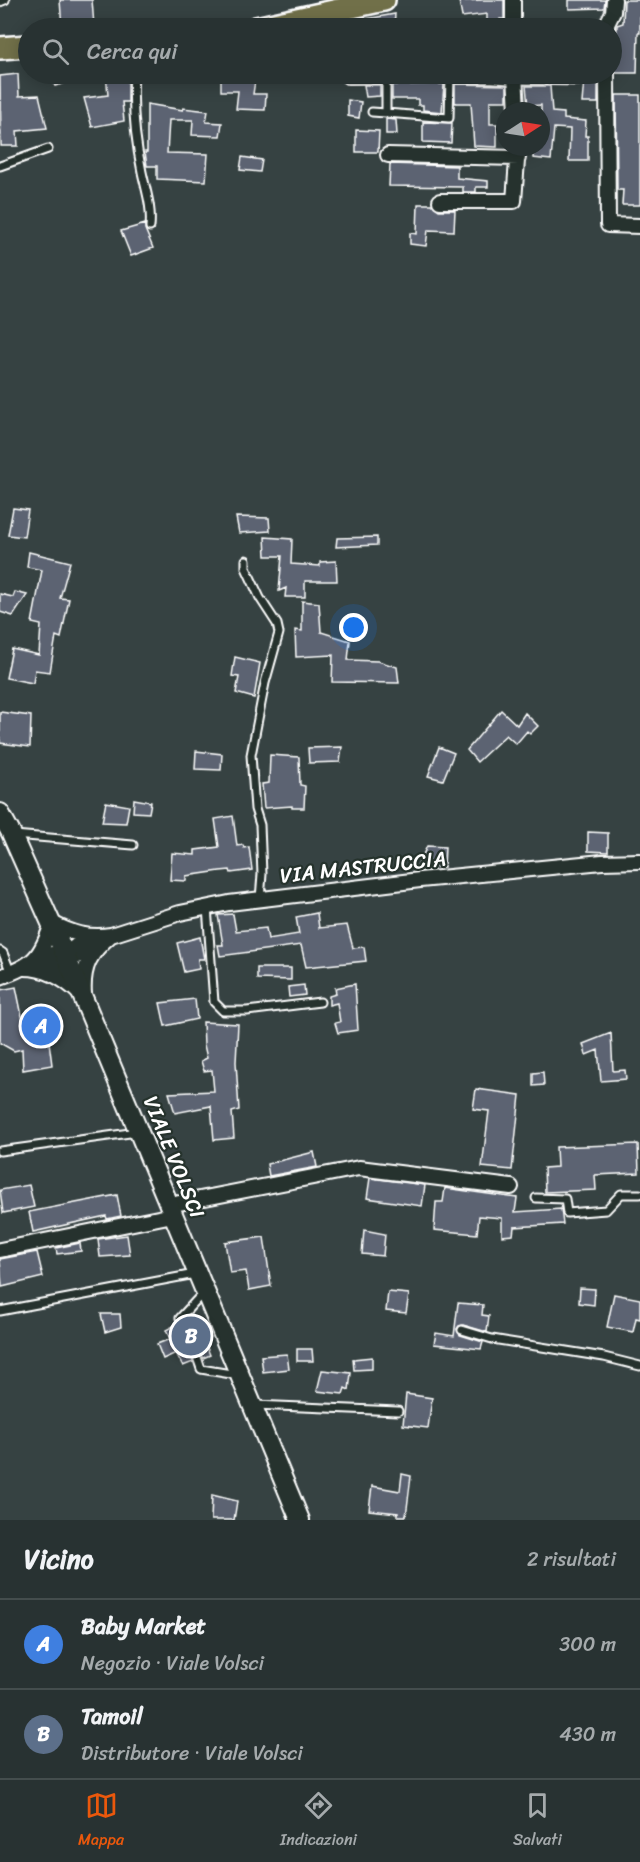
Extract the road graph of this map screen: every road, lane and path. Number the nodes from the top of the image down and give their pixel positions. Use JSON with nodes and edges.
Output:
{"nodes":[{"id":1,"x":5,"y":0,"type":"edge"},
{"id":2,"x":384,"y":0,"type":"edge"},
{"id":3,"x":513,"y":0,"type":"edge"},
{"id":4,"x":614,"y":0,"type":"edge"},
{"id":5,"x":0,"y":2,"type":"edge"},
{"id":6,"x":302,"y":18,"type":"edge"},
{"id":7,"x":513,"y":18,"type":"edge"},
{"id":8,"x":610,"y":18,"type":"edge"},
{"id":9,"x":18,"y":47,"type":"edge"},
{"id":10,"x":0,"y":48,"type":"edge"},
{"id":11,"x":134,"y":84,"type":"edge"},
{"id":12,"x":387,"y":84,"type":"edge"},
{"id":13,"x":450,"y":84,"type":"edge"},
{"id":14,"x":516,"y":84,"type":"edge"},
{"id":15,"x":607,"y":84,"type":"edge"},
{"id":16,"x":517,"y":102,"type":"edge"},
{"id":17,"x":372,"y":112,"type":"dead end"},
{"id":18,"x":386,"y":113,"type":"junction"},
{"id":19,"x":48,"y":149,"type":"dead end"},
{"id":20,"x":496,"y":153,"type":"edge"},
{"id":21,"x":388,"y":155,"type":"dead end"},
{"id":22,"x":518,"y":156,"type":"edge"},
{"id":23,"x":0,"y":165,"type":"edge"},
{"id":24,"x":441,"y":201,"type":"dead end"},
{"id":25,"x":640,"y":226,"type":"edge"},
{"id":26,"x":150,"y":227,"type":"dead end"},
{"id":27,"x":246,"y":560,"type":"dead end"},
{"id":28,"x":0,"y":813,"type":"edge"},
{"id":29,"x":12,"y":835,"type":"junction"},
{"id":30,"x":134,"y":845,"type":"dead end"},
{"id":31,"x":640,"y":861,"type":"edge"},
{"id":32,"x":260,"y":900,"type":"junction"},
{"id":33,"x":207,"y":908,"type":"junction"},
{"id":34,"x":52,"y":923,"type":"junction"},
{"id":35,"x":94,"y":944,"type":"junction"},
{"id":36,"x":0,"y":951,"type":"edge"},
{"id":37,"x":66,"y":957,"type":"junction"},
{"id":38,"x":22,"y":970,"type":"edge"},
{"id":39,"x":84,"y":998,"type":"junction"},
{"id":40,"x":320,"y":1002,"type":"dead end"},
{"id":41,"x":139,"y":1131,"type":"junction"},
{"id":42,"x":0,"y":1151,"type":"edge"},
{"id":43,"x":511,"y":1187,"type":"dead end"},
{"id":44,"x":640,"y":1194,"type":"edge"},
{"id":45,"x":536,"y":1198,"type":"dead end"},
{"id":46,"x":171,"y":1210,"type":"junction"},
{"id":47,"x":0,"y":1250,"type":"edge"},
{"id":48,"x":198,"y":1274,"type":"junction"},
{"id":49,"x":205,"y":1291,"type":"junction"},
{"id":50,"x":0,"y":1311,"type":"edge"},
{"id":51,"x":182,"y":1322,"type":"dead end"},
{"id":52,"x":462,"y":1330,"type":"dead end"},
{"id":53,"x":198,"y":1360,"type":"dead end"},
{"id":54,"x":640,"y":1366,"type":"edge"},
{"id":55,"x":240,"y":1376,"type":"junction"},
{"id":56,"x":252,"y":1405,"type":"junction"},
{"id":57,"x":398,"y":1411,"type":"dead end"},
{"id":58,"x":300,"y":1520,"type":"edge"}],
"edges":[{"from":1,"to":5,"type":"lane"},
{"from":2,"to":6,"type":"main road"},
{"from":3,"to":7,"type":"street"},
{"from":4,"to":8,"type":"street"},
{"from":9,"to":10,"type":"main road"},
{"from":11,"to":26,"type":"lane"},
{"from":12,"to":18,"type":"lane"},
{"from":13,"to":18,"type":"lane"},
{"from":14,"to":16,"type":"street"},
{"from":15,"to":25,"type":"street"},
{"from":17,"to":18,"type":"lane"},
{"from":19,"to":23,"type":"lane"},
{"from":20,"to":21,"type":"street"},
{"from":22,"to":24,"type":"street"},
{"from":27,"to":32,"type":"lane"},
{"from":28,"to":29,"type":"main road","name":"VIALE VOLSCI"},
{"from":29,"to":30,"type":"lane"},
{"from":29,"to":34,"type":"main road","name":"VIALE VOLSCI"},
{"from":31,"to":32,"type":"street","name":"VIA MASTRUCCIA"},
{"from":32,"to":33,"type":"street","name":"VIA MASTRUCCIA"},
{"from":33,"to":35,"type":"street","name":"VIA MASTRUCCIA"},
{"from":33,"to":40,"type":"lane"},
{"from":34,"to":35,"type":"street"},
{"from":34,"to":37,"type":"main road","name":"VIALE VOLSCI"},
{"from":34,"to":38,"type":"street"},
{"from":35,"to":37,"type":"street"},
{"from":35,"to":39,"type":"street"},
{"from":36,"to":38,"type":"lane"},
{"from":37,"to":38,"type":"street"},
{"from":37,"to":39,"type":"main road","name":"VIALE VOLSCI"},
{"from":38,"to":39,"type":"street"},
{"from":39,"to":41,"type":"main road","name":"VIALE VOLSCI"},
{"from":41,"to":42,"type":"lane"},
{"from":41,"to":46,"type":"main road","name":"VIALE VOLSCI"},
{"from":43,"to":46,"type":"street"},
{"from":44,"to":45,"type":"lane"},
{"from":46,"to":47,"type":"street"},
{"from":46,"to":48,"type":"main road","name":"VIALE VOLSCI"},
{"from":48,"to":49,"type":"main road","name":"VIALE VOLSCI"},
{"from":48,"to":50,"type":"lane"},
{"from":49,"to":51,"type":"lane"},
{"from":49,"to":55,"type":"main road","name":"VIALE VOLSCI"},
{"from":52,"to":54,"type":"lane"},
{"from":53,"to":55,"type":"lane"},
{"from":55,"to":56,"type":"main road","name":"VIALE VOLSCI"},
{"from":56,"to":57,"type":"lane"},
{"from":56,"to":58,"type":"main road","name":"VIALE VOLSCI"}]}
